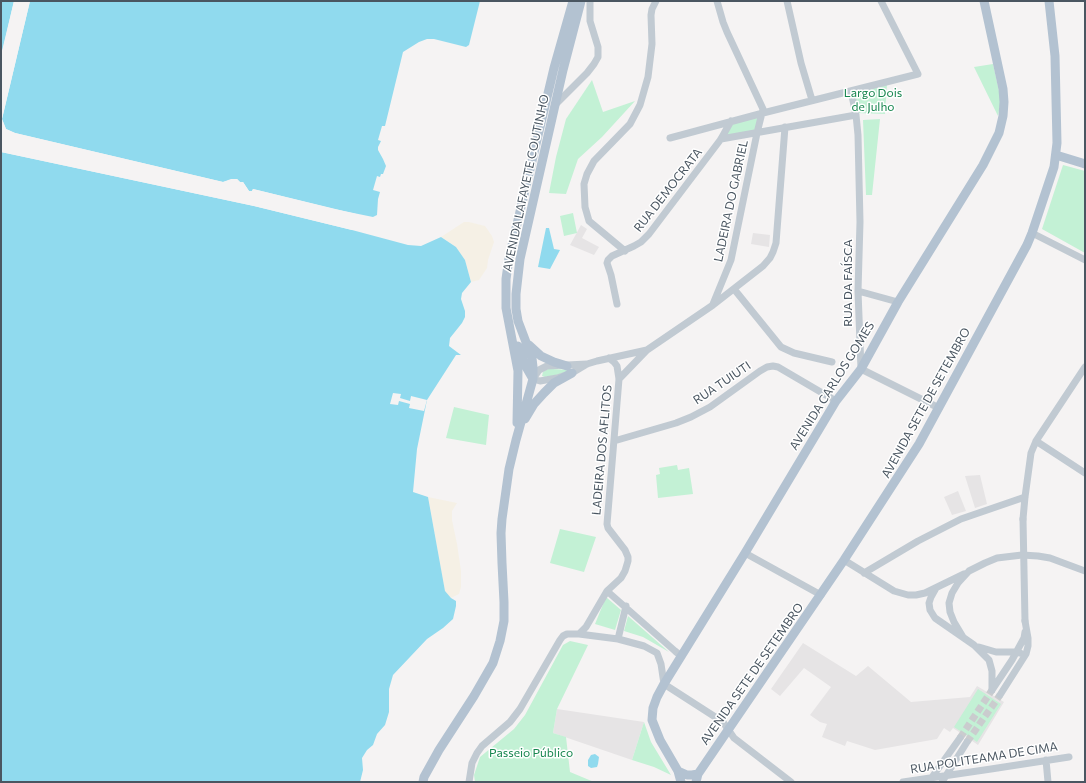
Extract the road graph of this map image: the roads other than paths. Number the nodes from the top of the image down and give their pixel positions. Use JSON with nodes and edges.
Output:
{"nodes":[{"id":1,"x":573,"y":1,"type":"edge"},
{"id":2,"x":581,"y":1,"type":"edge"},
{"id":3,"x":590,"y":1,"type":"edge"},
{"id":4,"x":656,"y":1,"type":"edge"},
{"id":5,"x":717,"y":1,"type":"edge"},
{"id":6,"x":787,"y":1,"type":"edge"},
{"id":7,"x":881,"y":1,"type":"edge"},
{"id":8,"x":984,"y":1,"type":"edge"},
{"id":9,"x":1049,"y":1,"type":"edge"},
{"id":10,"x":851,"y":91,"type":"junction"},
{"id":11,"x":812,"y":100,"type":"junction"},
{"id":12,"x":555,"y":105,"type":"junction"},
{"id":13,"x":763,"y":113,"type":"junction"},
{"id":14,"x":856,"y":115,"type":"junction"},
{"id":15,"x":731,"y":121,"type":"junction"},
{"id":16,"x":785,"y":127,"type":"junction"},
{"id":17,"x":756,"y":133,"type":"junction"},
{"id":18,"x":670,"y":138,"type":"dead end"},
{"id":19,"x":721,"y":139,"type":"junction"},
{"id":20,"x":1056,"y":155,"type":"junction"},
{"id":21,"x":1085,"y":164,"type":"edge"},
{"id":22,"x":1032,"y":233,"type":"junction"},
{"id":23,"x":625,"y":251,"type":"junction"},
{"id":24,"x":1085,"y":260,"type":"edge"},
{"id":25,"x":734,"y":289,"type":"junction"},
{"id":26,"x":858,"y":291,"type":"junction"},
{"id":27,"x":898,"y":302,"type":"junction"},
{"id":28,"x":617,"y":304,"type":"dead end"},
{"id":29,"x":713,"y":305,"type":"junction"},
{"id":30,"x":509,"y":323,"type":"junction"},
{"id":31,"x":526,"y":342,"type":"junction"},
{"id":32,"x":647,"y":350,"type":"junction"},
{"id":33,"x":609,"y":358,"type":"junction"},
{"id":34,"x":832,"y":362,"type":"dead end"},
{"id":35,"x":1085,"y":367,"type":"edge"},
{"id":36,"x":860,"y":368,"type":"junction"},
{"id":37,"x":570,"y":369,"type":"junction"},
{"id":38,"x":533,"y":379,"type":"junction"},
{"id":39,"x":620,"y":379,"type":"junction"},
{"id":40,"x":836,"y":401,"type":"junction"},
{"id":41,"x":939,"y":408,"type":"junction"},
{"id":42,"x":516,"y":440,"type":"junction"},
{"id":43,"x":614,"y":441,"type":"junction"},
{"id":44,"x":1036,"y":441,"type":"junction"},
{"id":45,"x":1085,"y":473,"type":"edge"},
{"id":46,"x":1025,"y":497,"type":"junction"},
{"id":47,"x":745,"y":553,"type":"junction"},
{"id":48,"x":844,"y":560,"type":"junction"},
{"id":49,"x":969,"y":571,"type":"junction"},
{"id":50,"x":1085,"y":571,"type":"edge"},
{"id":51,"x":864,"y":573,"type":"junction"},
{"id":52,"x":937,"y":587,"type":"junction"},
{"id":53,"x":607,"y":591,"type":"junction"},
{"id":54,"x":821,"y":595,"type":"junction"},
{"id":55,"x":626,"y":606,"type":"junction"},
{"id":56,"x":1026,"y":624,"type":"junction"},
{"id":57,"x":579,"y":634,"type":"junction"},
{"id":58,"x":963,"y":637,"type":"junction"},
{"id":59,"x":618,"y":639,"type":"junction"},
{"id":60,"x":974,"y":645,"type":"junction"},
{"id":61,"x":1016,"y":652,"type":"junction"},
{"id":62,"x":1026,"y":654,"type":"junction"},
{"id":63,"x":681,"y":656,"type":"junction"},
{"id":64,"x":664,"y":684,"type":"junction"},
{"id":65,"x":1000,"y":695,"type":"tunnel mouth"},
{"id":66,"x":728,"y":730,"type":"junction"},
{"id":67,"x":960,"y":738,"type":"tunnel mouth"},
{"id":68,"x":967,"y":742,"type":"tunnel mouth"},
{"id":69,"x":1069,"y":756,"type":"dead end"},
{"id":70,"x":1046,"y":760,"type":"junction"},
{"id":71,"x":678,"y":771,"type":"junction"},
{"id":72,"x":697,"y":778,"type":"edge"},
{"id":73,"x":943,"y":779,"type":"edge"},
{"id":74,"x":930,"y":780,"type":"edge"},
{"id":75,"x":423,"y":782,"type":"edge"},
{"id":76,"x":469,"y":782,"type":"edge"},
{"id":77,"x":681,"y":782,"type":"edge"},
{"id":78,"x":791,"y":782,"type":"edge"},
{"id":79,"x":903,"y":782,"type":"edge"},
{"id":80,"x":1048,"y":782,"type":"edge"}],
"edges":[{"from":1,"to":30,"type":"main road","name":"AVENIDA LAFAYETE COUTINHO"},
{"from":2,"to":12,"type":"main road","name":"AVENIDA LAFAYETE COUTINHO"},
{"from":3,"to":12,"type":"street"},
{"from":4,"to":23,"type":"street"},
{"from":5,"to":13,"type":"street"},
{"from":6,"to":11,"type":"street"},
{"from":7,"to":10,"type":"street"},
{"from":8,"to":27,"type":"main road","name":"AVENIDA CARLOS GOMES"},
{"from":9,"to":20,"type":"main road","name":"AVENIDA SETE DE SETEMBRO"},
{"from":10,"to":11,"type":"street"},
{"from":10,"to":14,"type":"street"},
{"from":11,"to":13,"type":"street"},
{"from":12,"to":31,"type":"main road","name":"AVENIDA LAFAYETE COUTINHO"},
{"from":13,"to":15,"type":"street"},
{"from":13,"to":17,"type":"street","name":"LADEIRA DO GABRIEL"},
{"from":14,"to":16,"type":"street"},
{"from":14,"to":26,"type":"street","name":"RUA DA FAÍSCA"},
{"from":15,"to":18,"type":"street"},
{"from":15,"to":19,"type":"street","name":"RUA DEMOCRATA"},
{"from":16,"to":17,"type":"street"},
{"from":16,"to":25,"type":"street"},
{"from":17,"to":19,"type":"street"},
{"from":17,"to":29,"type":"street","name":"LADEIRA DO GABRIEL"},
{"from":19,"to":23,"type":"street","name":"RUA DEMOCRATA"},
{"from":20,"to":21,"type":"main road"},
{"from":20,"to":22,"type":"main road","name":"AVENIDA SETE DE SETEMBRO"},
{"from":22,"to":24,"type":"street"},
{"from":22,"to":41,"type":"main road","name":"AVENIDA SETE DE SETEMBRO"},
{"from":23,"to":28,"type":"street","name":"RUA DEMOCRATA"},
{"from":25,"to":29,"type":"street"},
{"from":25,"to":34,"type":"street"},
{"from":26,"to":27,"type":"street"},
{"from":26,"to":36,"type":"street","name":"RUA DA FAÍSCA"},
{"from":27,"to":36,"type":"main road","name":"AVENIDA CARLOS GOMES"},
{"from":29,"to":32,"type":"street"},
{"from":30,"to":38,"type":"main road"},
{"from":30,"to":42,"type":"main road","name":"AVENIDA LAFAYETE COUTINHO"},
{"from":31,"to":37,"type":"main road"},
{"from":31,"to":38,"type":"main road","name":"AVENIDA LAFAYETE COUTINHO"},
{"from":32,"to":33,"type":"street"},
{"from":32,"to":39,"type":"street","name":"LADEIRA DOS AFLITOS"},
{"from":33,"to":37,"type":"street"},
{"from":33,"to":39,"type":"street","name":"LADEIRA DOS AFLITOS"},
{"from":35,"to":44,"type":"street"},
{"from":36,"to":40,"type":"main road","name":"AVENIDA CARLOS GOMES"},
{"from":36,"to":41,"type":"street"},
{"from":37,"to":38,"type":"street"},
{"from":37,"to":38,"type":"street"},
{"from":37,"to":42,"type":"main road"},
{"from":38,"to":42,"type":"main road","name":"AVENIDA LAFAYETE COUTINHO"},
{"from":39,"to":43,"type":"street","name":"LADEIRA DOS AFLITOS"},
{"from":40,"to":43,"type":"street","name":"RUA TUIUTI"},
{"from":40,"to":47,"type":"main road","name":"AVENIDA CARLOS GOMES"},
{"from":41,"to":48,"type":"main road","name":"AVENIDA SETE DE SETEMBRO"},
{"from":42,"to":75,"type":"main road","name":"AVENIDA LAFAYETE COUTINHO"},
{"from":43,"to":53,"type":"street","name":"LADEIRA DOS AFLITOS"},
{"from":44,"to":45,"type":"street"},
{"from":44,"to":46,"type":"street"},
{"from":46,"to":51,"type":"street"},
{"from":46,"to":56,"type":"street","bridge":true},
{"from":47,"to":54,"type":"street"},
{"from":47,"to":63,"type":"main road","name":"AVENIDA CARLOS GOMES"},
{"from":48,"to":51,"type":"street"},
{"from":48,"to":54,"type":"main road","name":"AVENIDA SETE DE SETEMBRO"},
{"from":49,"to":50,"type":"street"},
{"from":49,"to":52,"type":"street"},
{"from":49,"to":58,"type":"street"},
{"from":51,"to":52,"type":"street"},
{"from":52,"to":58,"type":"street"},
{"from":53,"to":55,"type":"street"},
{"from":53,"to":57,"type":"street"},
{"from":54,"to":66,"type":"main road","name":"AVENIDA SETE DE SETEMBRO"},
{"from":55,"to":59,"type":"street"},
{"from":55,"to":63,"type":"street"},
{"from":56,"to":61,"type":"street"},
{"from":56,"to":62,"type":"street"},
{"from":57,"to":59,"type":"street"},
{"from":57,"to":76,"type":"street"},
{"from":58,"to":60,"type":"street"},
{"from":59,"to":64,"type":"street"},
{"from":60,"to":61,"type":"street"},
{"from":60,"to":61,"type":"street"},
{"from":61,"to":62,"type":"street"},
{"from":62,"to":65,"type":"street"},
{"from":63,"to":64,"type":"main road","name":"AVENIDA CARLOS GOMES"},
{"from":64,"to":66,"type":"street"},
{"from":64,"to":71,"type":"main road","name":"AVENIDA CARLOS GOMES"},
{"from":66,"to":72,"type":"main road","name":"AVENIDA SETE DE SETEMBRO"},
{"from":66,"to":78,"type":"street"},
{"from":67,"to":74,"type":"street"},
{"from":68,"to":73,"type":"street"},
{"from":69,"to":70,"type":"street","name":"RUA POLITEAMA DE CIMA"},
{"from":70,"to":73,"type":"street","name":"RUA POLITEAMA DE CIMA"},
{"from":70,"to":80,"type":"street"},
{"from":71,"to":72,"type":"main road"},
{"from":71,"to":77,"type":"main road"},
{"from":73,"to":74,"type":"street","name":"RUA POLITEAMA DE CIMA"},
{"from":74,"to":79,"type":"street","name":"RUA POLITEAMA DE CIMA"}]}
